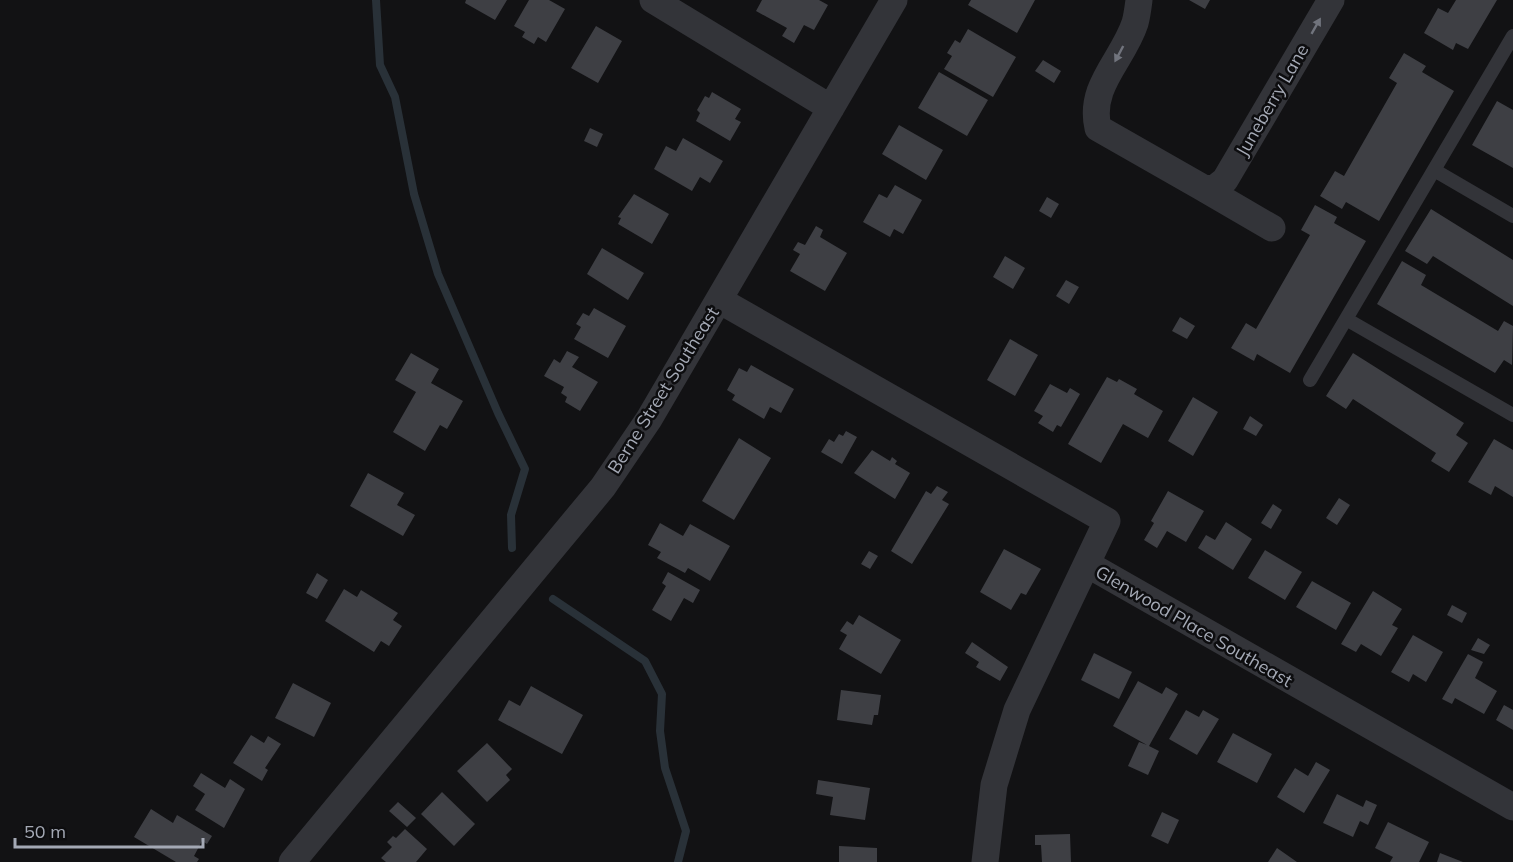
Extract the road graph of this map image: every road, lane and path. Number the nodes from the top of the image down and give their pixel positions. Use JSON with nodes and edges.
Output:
{"nodes":[{"id":1,"x":653,"y":0,"type":"edge"},
{"id":2,"x":894,"y":0,"type":"edge"},
{"id":3,"x":1139,"y":0,"type":"edge"},
{"id":4,"x":1331,"y":0,"type":"edge"},
{"id":5,"x":1513,"y":36,"type":"edge"},
{"id":6,"x":831,"y":108,"type":"junction"},
{"id":7,"x":1434,"y":170,"type":"junction"},
{"id":8,"x":1205,"y":189,"type":"junction"},
{"id":9,"x":1513,"y":216,"type":"edge"},
{"id":10,"x":1272,"y":228,"type":"dead end"},
{"id":11,"x":719,"y":300,"type":"junction"},
{"id":12,"x":1346,"y":318,"type":"junction"},
{"id":13,"x":1310,"y":380,"type":"dead end"},
{"id":14,"x":1513,"y":415,"type":"edge"},
{"id":15,"x":1087,"y":564,"type":"junction"},
{"id":16,"x":341,"y":804,"type":"junction"},
{"id":17,"x":1513,"y":807,"type":"edge"},
{"id":18,"x":292,"y":862,"type":"edge"},
{"id":19,"x":301,"y":862,"type":"edge"},
{"id":20,"x":985,"y":862,"type":"edge"}],
"edges":[{"from":1,"to":6,"type":"street"},
{"from":2,"to":6,"type":"street","name":"Berne Street Southeast"},
{"from":3,"to":8,"type":"street","one_way":true},
{"from":8,"to":4,"type":"street","name":"Juneberry Lane","one_way":true},
{"from":5,"to":7,"type":"lane"},
{"from":6,"to":11,"type":"street","name":"Berne Street Southeast"},
{"from":7,"to":9,"type":"lane"},
{"from":7,"to":12,"type":"lane"},
{"from":8,"to":10,"type":"street"},
{"from":11,"to":15,"type":"street","name":"Glenwood Place Southeast"},
{"from":11,"to":16,"type":"street","name":"Berne Street Southeast"},
{"from":12,"to":13,"type":"lane"},
{"from":12,"to":14,"type":"lane"},
{"from":15,"to":17,"type":"street","name":"Glenwood Place Southeast"},
{"from":15,"to":20,"type":"street"},
{"from":16,"to":18,"type":"street","name":"Berne Street Southeast"},
{"from":16,"to":19,"type":"street","name":"Berne Street Southeast"}]}
